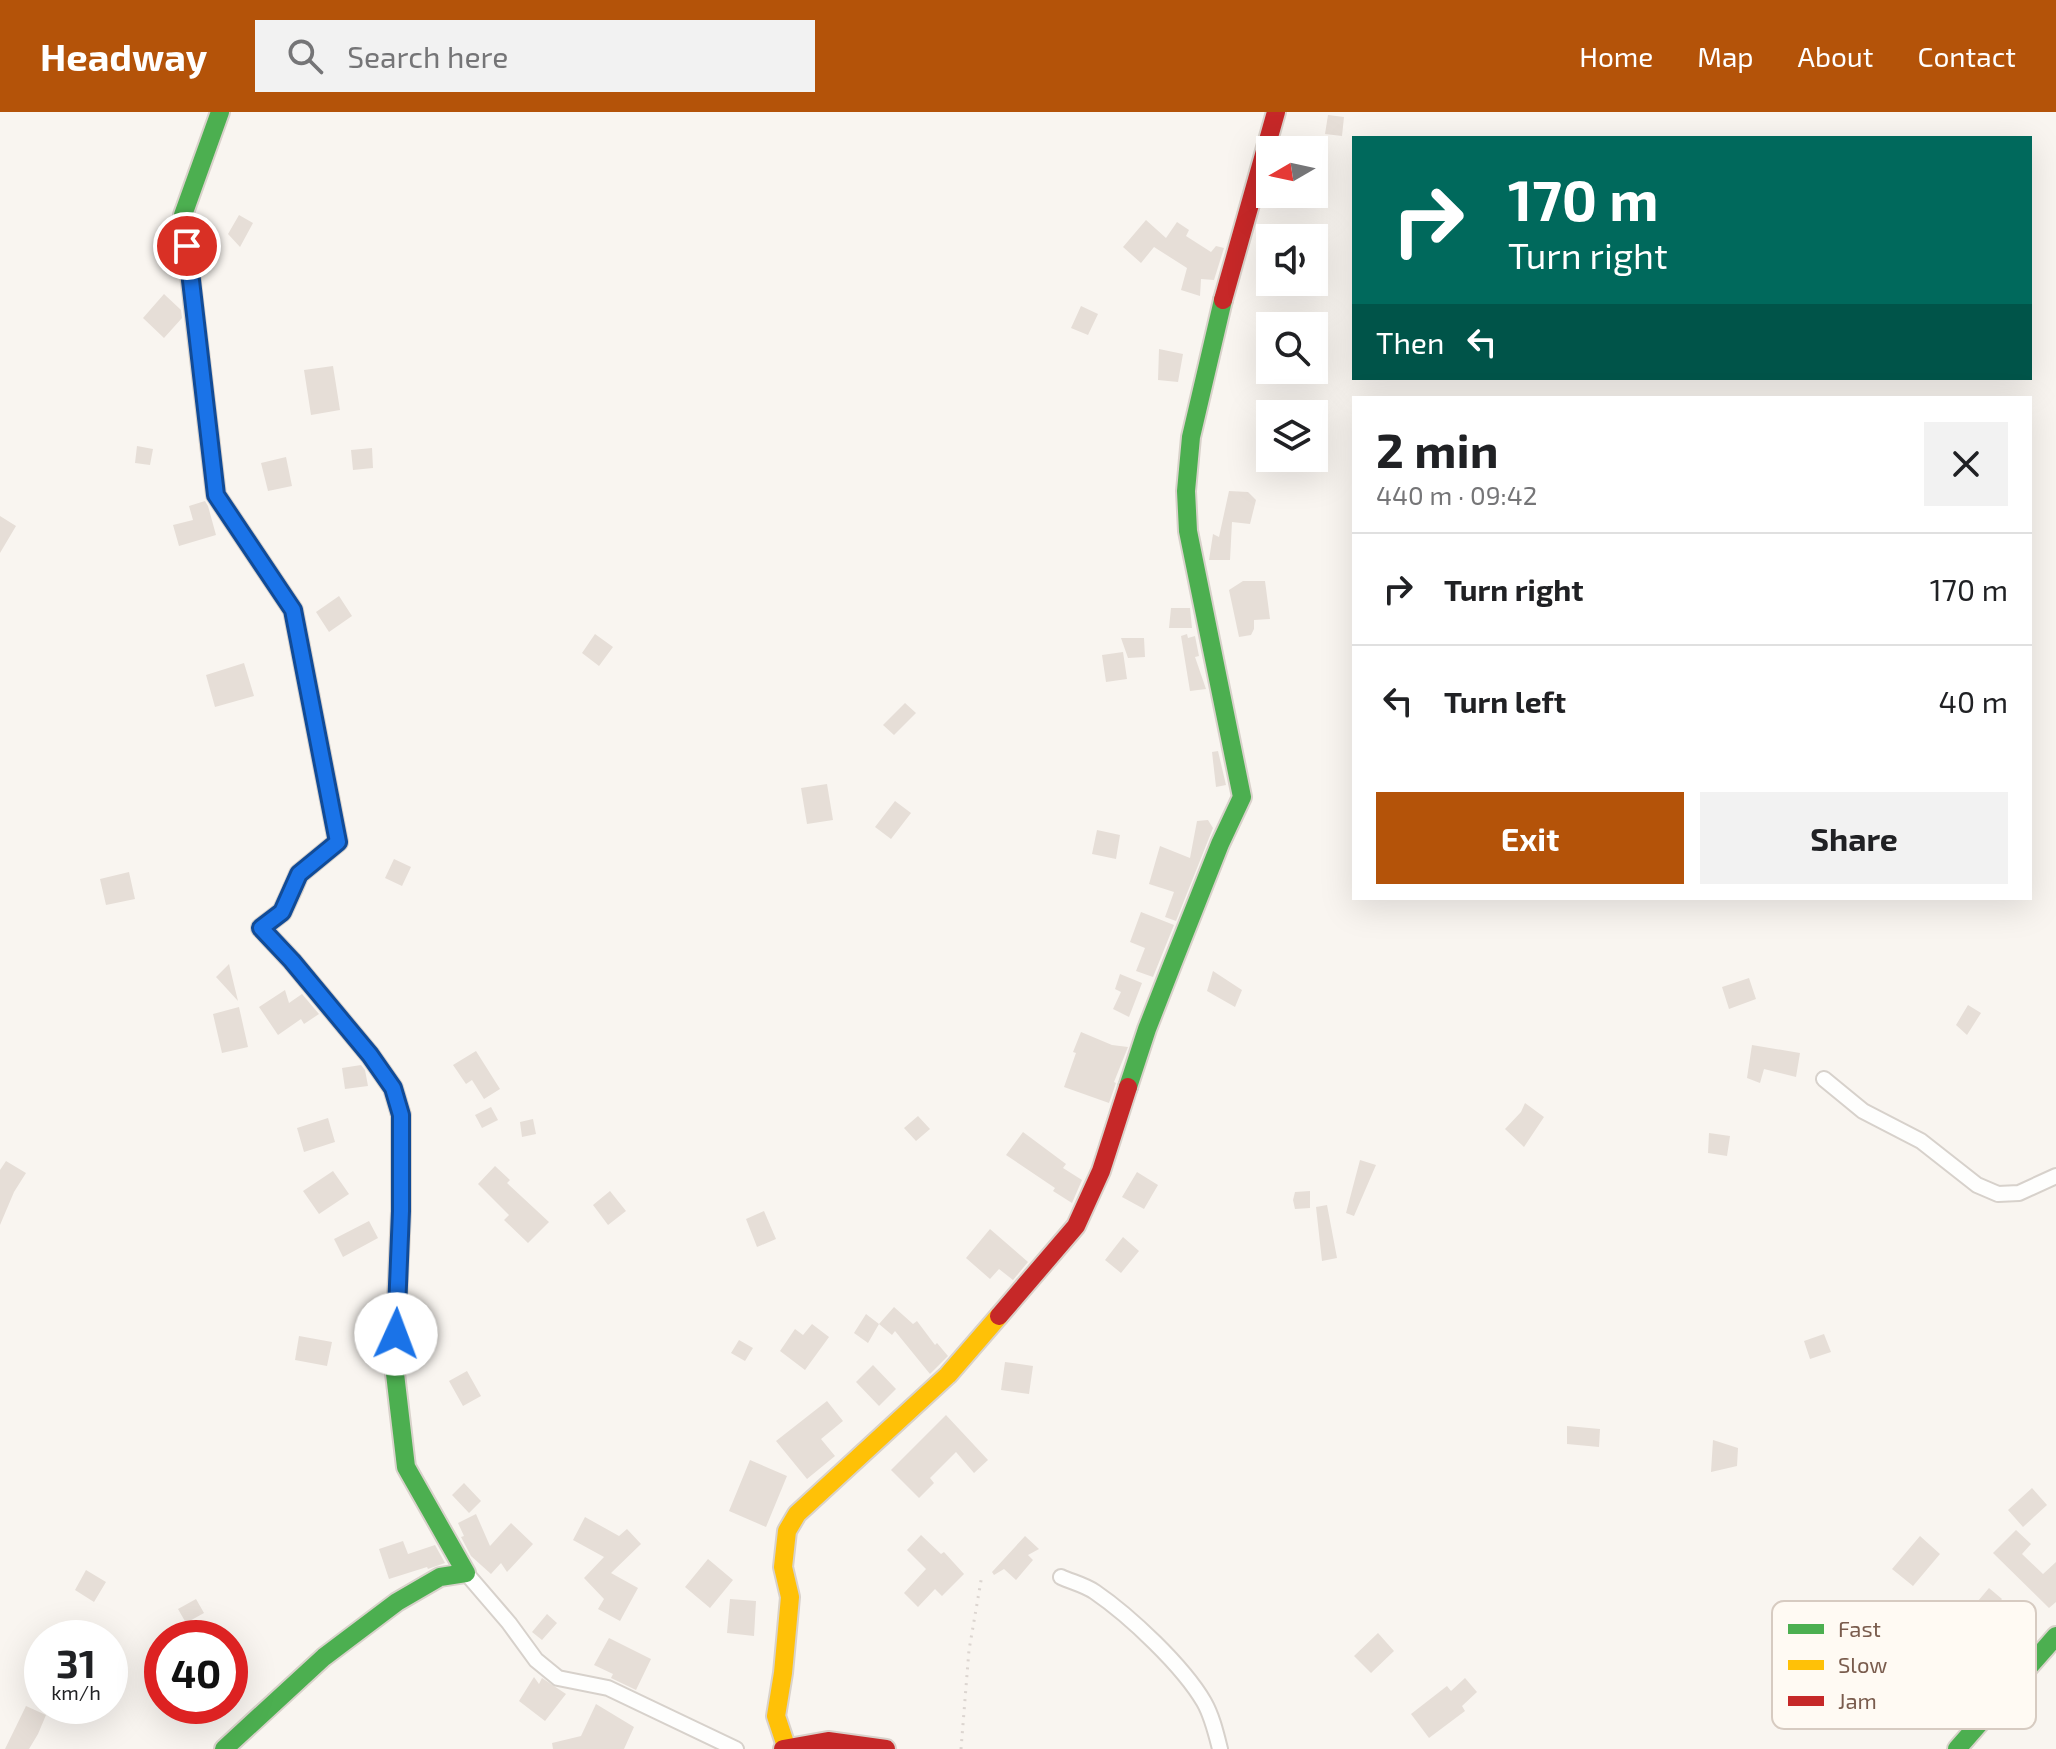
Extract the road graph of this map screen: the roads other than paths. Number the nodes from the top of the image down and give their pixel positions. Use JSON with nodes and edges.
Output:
{"nodes":[{"id":1,"x":220,"y":112,"type":"edge"},
{"id":2,"x":1276,"y":112,"type":"edge"},
{"id":3,"x":1824,"y":1079,"type":"dead end"},
{"id":4,"x":2056,"y":1176,"type":"edge"},
{"id":5,"x":466,"y":1573,"type":"junction"},
{"id":6,"x":1061,"y":1577,"type":"dead end"},
{"id":7,"x":2055,"y":1639,"type":"edge"},
{"id":8,"x":2036,"y":1660,"type":"edge"},
{"id":9,"x":1975,"y":1729,"type":"edge"},
{"id":10,"x":224,"y":1749,"type":"edge"},
{"id":11,"x":736,"y":1749,"type":"edge"},
{"id":12,"x":785,"y":1749,"type":"edge"},
{"id":13,"x":886,"y":1749,"type":"edge"},
{"id":14,"x":1220,"y":1749,"type":"edge"},
{"id":15,"x":1957,"y":1749,"type":"edge"}],
"edges":[{"from":1,"to":5,"type":"street"},
{"from":2,"to":12,"type":"street"},
{"from":3,"to":4,"type":"street"},
{"from":5,"to":10,"type":"street"},
{"from":5,"to":11,"type":"street"},
{"from":6,"to":14,"type":"street"},
{"from":7,"to":8,"type":"street"},
{"from":9,"to":15,"type":"street"},
{"from":12,"to":13,"type":"street"}]}
